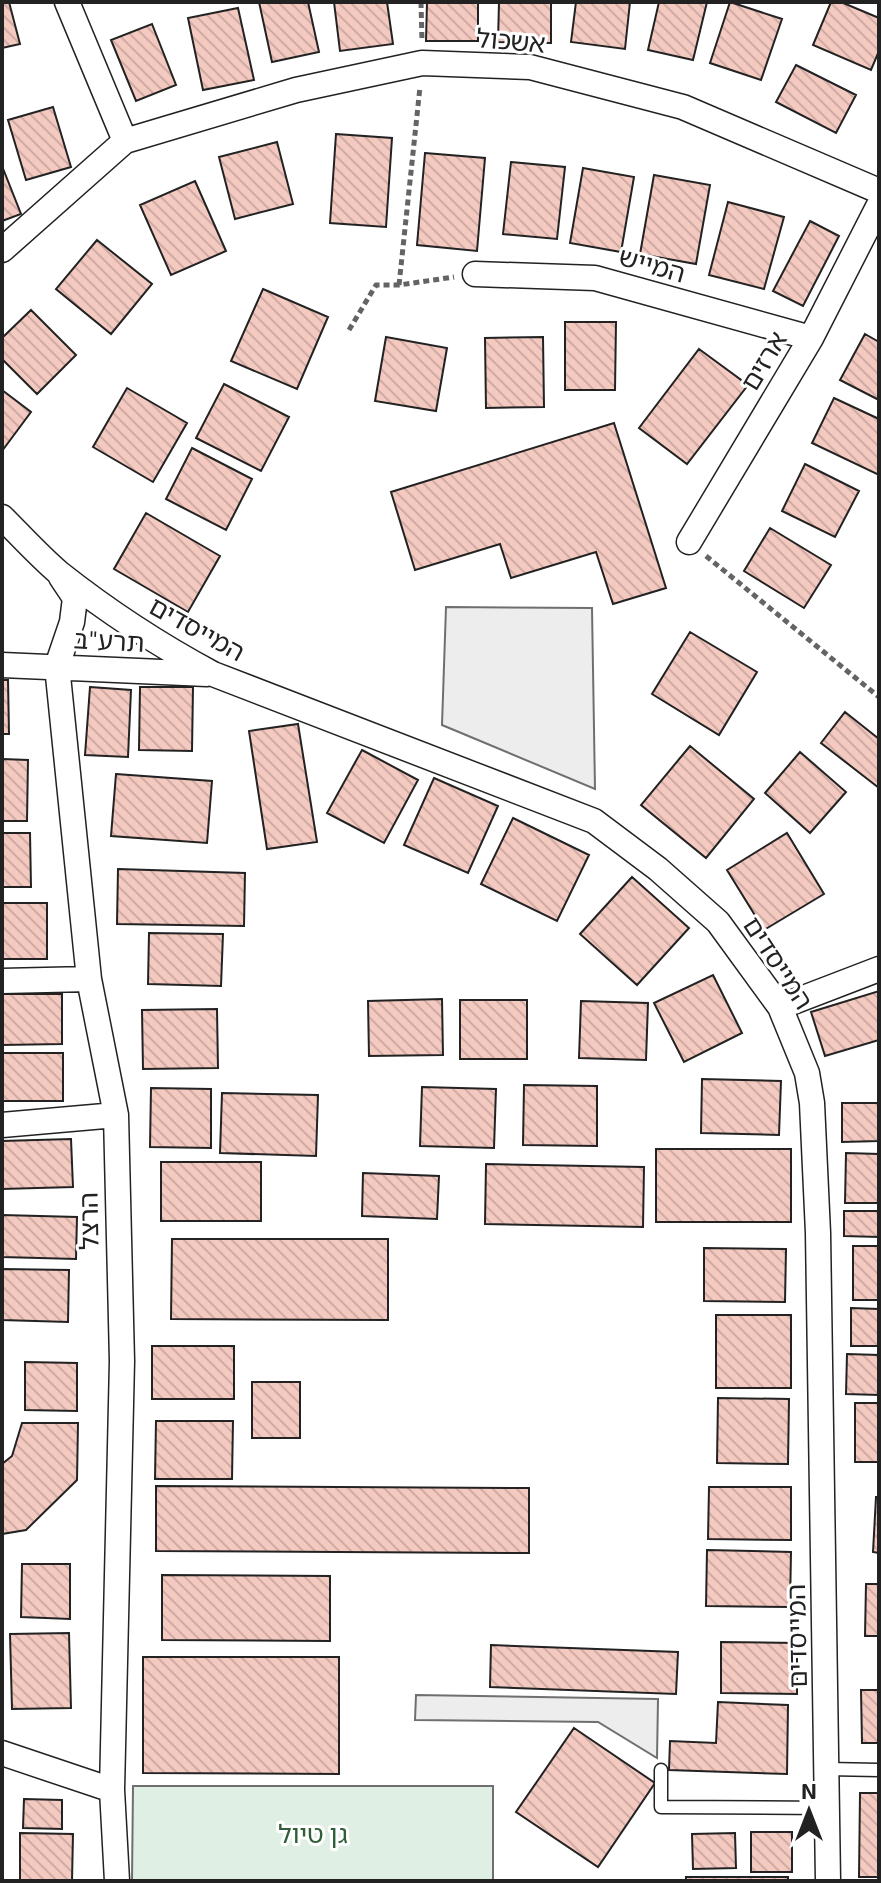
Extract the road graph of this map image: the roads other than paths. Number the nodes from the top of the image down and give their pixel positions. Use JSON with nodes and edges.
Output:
{"nodes":[{"id":1,"x":67,"y":2,"type":"edge"},
{"id":2,"x":125,"y":141,"type":"junction"},
{"id":3,"x":879,"y":191,"type":"edge"},
{"id":4,"x":879,"y":205,"type":"edge"},
{"id":5,"x":2,"y":250,"type":"edge"},
{"id":6,"x":475,"y":274,"type":"road end"},
{"id":7,"x":811,"y":338,"type":"junction"},
{"id":8,"x":2,"y":517,"type":"edge"},
{"id":9,"x":689,"y":542,"type":"road end"},
{"id":10,"x":58,"y":572,"type":"junction"},
{"id":11,"x":2,"y":665,"type":"edge"},
{"id":12,"x":57,"y":666,"type":"junction"},
{"id":13,"x":213,"y":674,"type":"junction"},
{"id":14,"x":879,"y":969,"type":"edge"},
{"id":15,"x":89,"y":979,"type":"junction"},
{"id":16,"x":2,"y":981,"type":"edge"},
{"id":17,"x":780,"y":1007,"type":"junction"},
{"id":18,"x":116,"y":1115,"type":"junction"},
{"id":19,"x":2,"y":1125,"type":"edge"},
{"id":20,"x":2,"y":1753,"type":"edge"},
{"id":21,"x":827,"y":1769,"type":"junction"},
{"id":22,"x":661,"y":1770,"type":"dead end"},
{"id":23,"x":879,"y":1770,"type":"edge"},
{"id":24,"x":112,"y":1790,"type":"junction"},
{"id":25,"x":827,"y":1808,"type":"junction"},
{"id":26,"x":117,"y":1881,"type":"edge"},
{"id":27,"x":828,"y":1881,"type":"edge"}],
"edges":[{"from":1,"to":2,"type":"street"},
{"from":2,"to":3,"type":"street","name":"אשכול"},
{"from":2,"to":5,"type":"street","name":"אשכול"},
{"from":4,"to":7,"type":"street","name":"ארזים"},
{"from":6,"to":7,"type":"street","name":"המייש"},
{"from":7,"to":9,"type":"street","name":"ארזים"},
{"from":8,"to":10,"type":"street"},
{"from":10,"to":12,"type":"street","name":"הרצל"},
{"from":10,"to":13,"type":"street","name":"המייסדים"},
{"from":11,"to":12,"type":"street","name":"תרע\"ב"},
{"from":12,"to":13,"type":"street","name":"תרע\"ב"},
{"from":12,"to":15,"type":"street","name":"הרצל"},
{"from":13,"to":17,"type":"street","name":"המייסדים"},
{"from":14,"to":17,"type":"street"},
{"from":15,"to":16,"type":"street"},
{"from":15,"to":18,"type":"street","name":"הרצל"},
{"from":17,"to":21,"type":"street","name":"המייסדים"},
{"from":18,"to":19,"type":"street"},
{"from":18,"to":24,"type":"street","name":"הרצל"},
{"from":20,"to":24,"type":"street"},
{"from":21,"to":23,"type":"lane"},
{"from":21,"to":25,"type":"street","name":"המייסדים"},
{"from":22,"to":25,"type":"lane"},
{"from":24,"to":26,"type":"street","name":"הרצל"},
{"from":25,"to":27,"type":"street","name":"המייסדים"}]}
